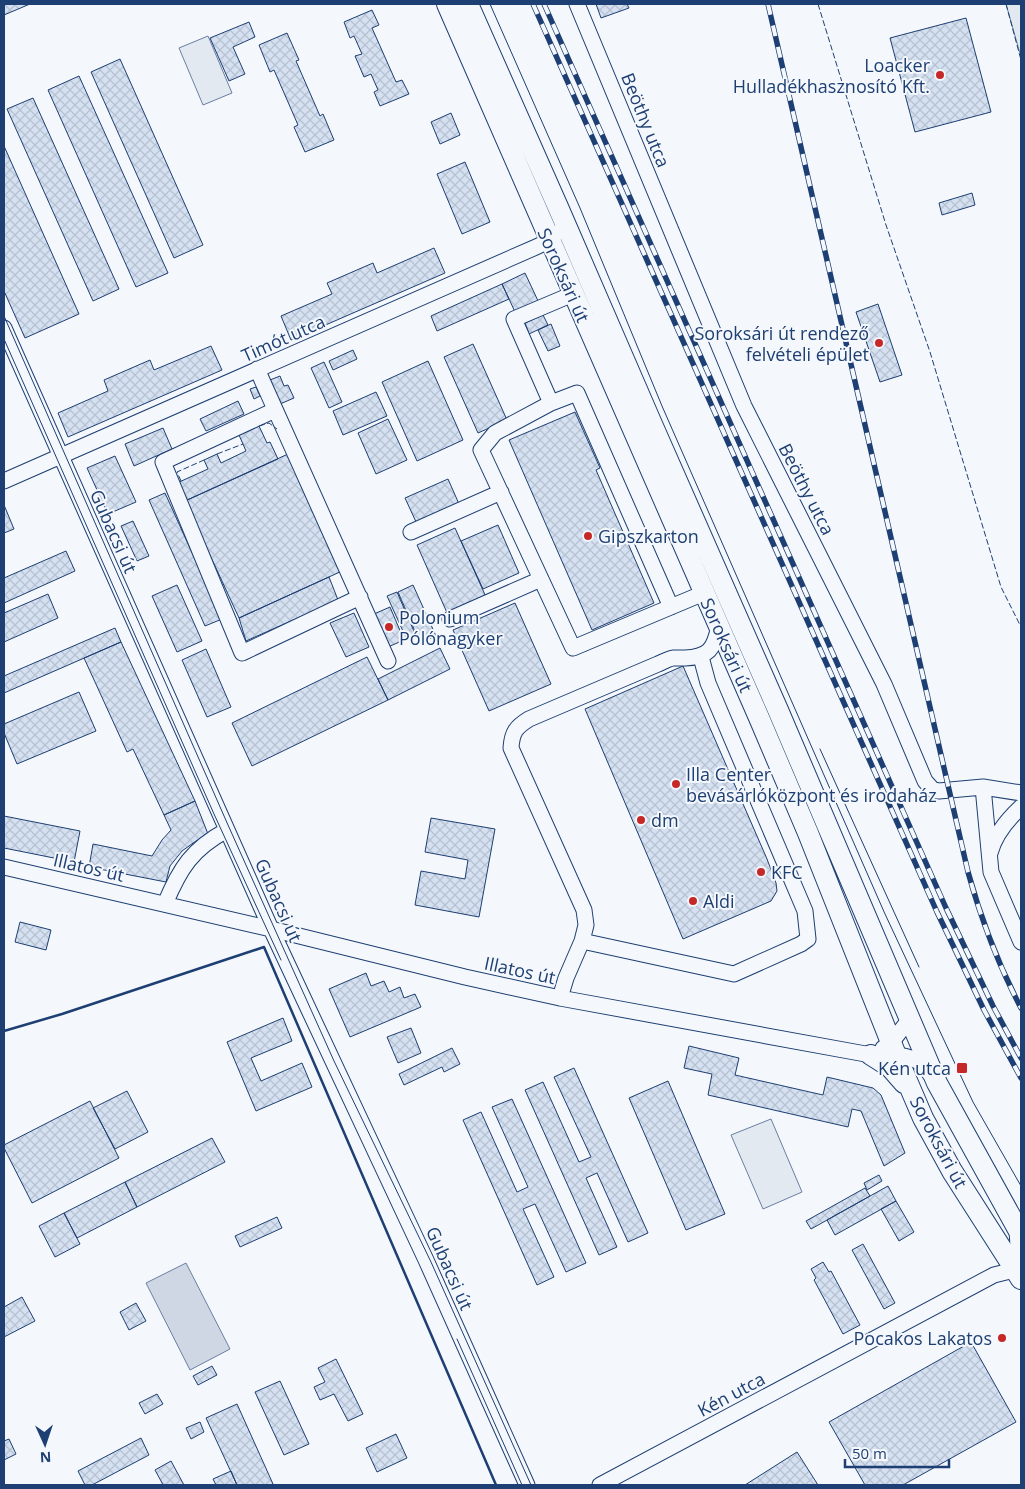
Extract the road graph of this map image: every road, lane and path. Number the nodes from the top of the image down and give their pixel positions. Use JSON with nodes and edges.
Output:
{"nodes":[{"id":1,"x":447,"y":4,"type":"edge"},
{"id":2,"x":468,"y":4,"type":"edge"},
{"id":3,"x":577,"y":4,"type":"edge"},
{"id":4,"x":562,"y":214,"type":"junction"},
{"id":5,"x":549,"y":241,"type":"junction"},
{"id":6,"x":573,"y":294,"type":"junction"},
{"id":7,"x":4,"y":328,"type":"edge"},
{"id":8,"x":257,"y":370,"type":"junction"},
{"id":9,"x":551,"y":403,"type":"junction"},
{"id":10,"x":275,"y":410,"type":"junction"},
{"id":11,"x":60,"y":456,"type":"junction"},
{"id":12,"x":4,"y":481,"type":"edge"},
{"id":13,"x":501,"y":492,"type":"junction"},
{"id":14,"x":411,"y":532,"type":"dead end"},
{"id":15,"x":541,"y":579,"type":"junction"},
{"id":16,"x":704,"y":593,"type":"junction"},
{"id":17,"x":360,"y":597,"type":"junction"},
{"id":18,"x":670,"y":607,"type":"junction"},
{"id":19,"x":450,"y":619,"type":"dead end"},
{"id":20,"x":718,"y":626,"type":"junction"},
{"id":21,"x":701,"y":657,"type":"junction"},
{"id":22,"x":388,"y":660,"type":"dead end"},
{"id":23,"x":983,"y":787,"type":"junction"},
{"id":24,"x":1021,"y":793,"type":"edge"},
{"id":25,"x":1021,"y":807,"type":"edge"},
{"id":26,"x":227,"y":830,"type":"junction"},
{"id":27,"x":989,"y":857,"type":"junction"},
{"id":28,"x":4,"y":867,"type":"edge"},
{"id":29,"x":165,"y":904,"type":"junction"},
{"id":30,"x":271,"y":929,"type":"junction"},
{"id":31,"x":582,"y":941,"type":"junction"},
{"id":32,"x":1021,"y":942,"type":"edge"},
{"id":33,"x":560,"y":998,"type":"junction"},
{"id":34,"x":910,"y":1020,"type":"junction"},
{"id":35,"x":893,"y":1049,"type":"junction"},
{"id":36,"x":871,"y":1055,"type":"junction"},
{"id":37,"x":937,"y":1083,"type":"junction"},
{"id":38,"x":910,"y":1090,"type":"junction"},
{"id":39,"x":1019,"y":1232,"type":"edge"},
{"id":40,"x":1019,"y":1273,"type":"edge"},
{"id":41,"x":527,"y":1485,"type":"edge"},
{"id":42,"x":600,"y":1485,"type":"edge"}],
"edges":[{"from":1,"to":5,"type":"main road","name":"Soroksári út"},
{"from":2,"to":4,"type":"main road","name":"Soroksári út"},
{"from":3,"to":23,"type":"street","name":"Beöthy utca"},
{"from":4,"to":5,"type":"street"},
{"from":4,"to":34,"type":"main road","name":"Soroksári út"},
{"from":5,"to":6,"type":"main road","name":"Soroksári út"},
{"from":5,"to":8,"type":"street","name":"Timót utca"},
{"from":6,"to":9,"type":"street"},
{"from":6,"to":16,"type":"main road","name":"Soroksári út"},
{"from":7,"to":11,"type":"street","name":"Gubacsi út"},
{"from":8,"to":10,"type":"street"},
{"from":8,"to":11,"type":"street","name":"Timót utca"},
{"from":9,"to":13,"type":"street"},
{"from":9,"to":18,"type":"street"},
{"from":10,"to":17,"type":"street"},
{"from":10,"to":17,"type":"street"},
{"from":11,"to":12,"type":"street","name":"Timót utca"},
{"from":11,"to":26,"type":"street","name":"Gubacsi út"},
{"from":13,"to":14,"type":"street"},
{"from":13,"to":15,"type":"street"},
{"from":15,"to":18,"type":"street"},
{"from":15,"to":19,"type":"street"},
{"from":16,"to":18,"type":"street"},
{"from":16,"to":20,"type":"main road","name":"Soroksári út"},
{"from":17,"to":22,"type":"street"},
{"from":20,"to":21,"type":"street"},
{"from":20,"to":35,"type":"main road","name":"Soroksári út"},
{"from":21,"to":31,"type":"street"},
{"from":21,"to":31,"type":"street"},
{"from":23,"to":24,"type":"street","name":"Beöthy utca"},
{"from":23,"to":27,"type":"street"},
{"from":25,"to":27,"type":"street"},
{"from":26,"to":29,"type":"street"},
{"from":26,"to":30,"type":"street","name":"Gubacsi út"},
{"from":27,"to":32,"type":"street"},
{"from":28,"to":29,"type":"street","name":"Illatos út"},
{"from":29,"to":30,"type":"street","name":"Illatos út"},
{"from":30,"to":33,"type":"street","name":"Illatos út"},
{"from":30,"to":41,"type":"street","name":"Gubacsi út"},
{"from":31,"to":33,"type":"street"},
{"from":33,"to":36,"type":"street","name":"Illatos út"},
{"from":34,"to":35,"type":"street"},
{"from":34,"to":37,"type":"main road","name":"Soroksári út"},
{"from":35,"to":36,"type":"street","name":"Illatos út"},
{"from":35,"to":37,"type":"street","name":"Illatos út"},
{"from":35,"to":38,"type":"main road","name":"Soroksári út"},
{"from":36,"to":38,"type":"main road"},
{"from":37,"to":39,"type":"main road","name":"Soroksári út"},
{"from":38,"to":40,"type":"main road","name":"Soroksári út"},
{"from":39,"to":40,"type":"street"},
{"from":40,"to":42,"type":"street","name":"Kén utca"}]}
